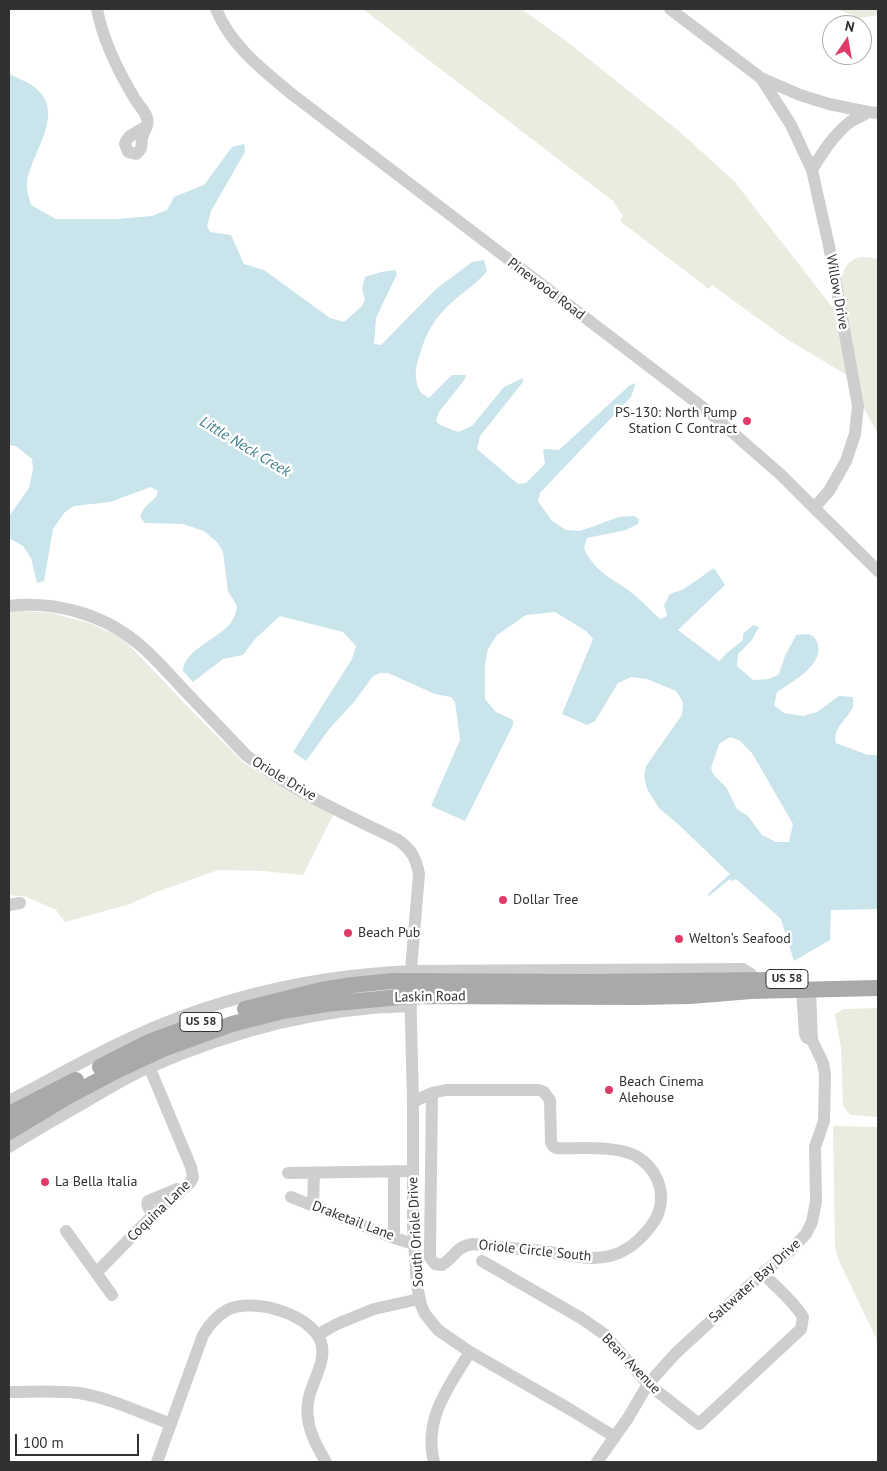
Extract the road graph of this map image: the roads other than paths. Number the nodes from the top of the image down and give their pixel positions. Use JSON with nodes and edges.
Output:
{"nodes":[{"id":1,"x":97,"y":9,"type":"edge"},
{"id":2,"x":216,"y":9,"type":"edge"},
{"id":3,"x":670,"y":9,"type":"edge"},
{"id":4,"x":761,"y":78,"type":"junction"},
{"id":5,"x":873,"y":113,"type":"edge"},
{"id":6,"x":147,"y":126,"type":"dead end"},
{"id":7,"x":812,"y":170,"type":"junction"},
{"id":8,"x":814,"y":508,"type":"junction"},
{"id":9,"x":878,"y":571,"type":"edge"},
{"id":10,"x":9,"y":606,"type":"edge"},
{"id":11,"x":878,"y":978,"type":"edge"},
{"id":12,"x":638,"y":983,"type":"junction"},
{"id":13,"x":410,"y":988,"type":"junction"},
{"id":14,"x":878,"y":988,"type":"edge"},
{"id":15,"x":806,"y":990,"type":"junction"},
{"id":16,"x":145,"y":1051,"type":"junction"},
{"id":17,"x":432,"y":1093,"type":"junction"},
{"id":18,"x":9,"y":1101,"type":"edge"},
{"id":19,"x":413,"y":1102,"type":"junction"},
{"id":20,"x":9,"y":1114,"type":"edge"},
{"id":21,"x":9,"y":1132,"type":"edge"},
{"id":22,"x":9,"y":1147,"type":"edge"},
{"id":23,"x":394,"y":1171,"type":"junction"},
{"id":24,"x":413,"y":1171,"type":"junction"},
{"id":25,"x":314,"y":1173,"type":"junction"},
{"id":26,"x":288,"y":1174,"type":"dead end"},
{"id":27,"x":291,"y":1197,"type":"dead end"},
{"id":28,"x":313,"y":1206,"type":"junction"},
{"id":29,"x":66,"y":1231,"type":"dead end"},
{"id":30,"x":394,"y":1238,"type":"junction"},
{"id":31,"x":414,"y":1244,"type":"junction"},
{"id":32,"x":482,"y":1261,"type":"dead end"},
{"id":33,"x":96,"y":1273,"type":"junction"},
{"id":34,"x":763,"y":1273,"type":"junction"},
{"id":35,"x":112,"y":1296,"type":"dead end"},
{"id":36,"x":419,"y":1299,"type":"junction"},
{"id":37,"x":317,"y":1335,"type":"junction"},
{"id":38,"x":470,"y":1352,"type":"junction"},
{"id":39,"x":648,"y":1384,"type":"junction"},
{"id":40,"x":9,"y":1392,"type":"edge"},
{"id":41,"x":171,"y":1424,"type":"junction"},
{"id":42,"x":615,"y":1437,"type":"junction"},
{"id":43,"x":157,"y":1462,"type":"edge"},
{"id":44,"x":326,"y":1462,"type":"edge"},
{"id":45,"x":434,"y":1462,"type":"edge"},
{"id":46,"x":597,"y":1462,"type":"edge"}],
"edges":[{"from":1,"to":6,"type":"street"},
{"from":2,"to":8,"type":"street","name":"Pinewood Road"},
{"from":3,"to":4,"type":"street"},
{"from":4,"to":5,"type":"street"},
{"from":4,"to":7,"type":"street","name":"Willow Drive"},
{"from":5,"to":7,"type":"street"},
{"from":7,"to":8,"type":"street","name":"Willow Drive"},
{"from":8,"to":9,"type":"street","name":"Pinewood Road"},
{"from":10,"to":13,"type":"street","name":"Oriole Drive"},
{"from":11,"to":12,"type":"main road","name":"Laskin Road","number":"US 58"},
{"from":12,"to":13,"type":"main road","name":"Laskin Road","number":"US 58"},
{"from":12,"to":15,"type":"main road","name":"Laskin Road","number":"US 58"},
{"from":13,"to":16,"type":"street","name":"Laskin Road"},
{"from":13,"to":16,"type":"main road","name":"Laskin Road","number":"US 58"},
{"from":13,"to":19,"type":"street","name":"South Oriole Drive"},
{"from":14,"to":15,"type":"main road","name":"Laskin Road","number":"US 58"},
{"from":15,"to":34,"type":"street","name":"Saltwater Bay Drive"},
{"from":16,"to":18,"type":"street","name":"Laskin Road"},
{"from":16,"to":20,"type":"main road","name":"Laskin Road","number":"US 58"},
{"from":16,"to":21,"type":"main road","name":"Laskin Road","number":"US 58"},
{"from":16,"to":22,"type":"street","name":"Laskin Road"},
{"from":16,"to":33,"type":"street","name":"Coquina Lane"},
{"from":17,"to":17,"type":"street","name":"Oriole Circle South"},
{"from":17,"to":19,"type":"street","name":"Oriole Circle South"},
{"from":19,"to":24,"type":"street","name":"South Oriole Drive"},
{"from":23,"to":24,"type":"street"},
{"from":23,"to":25,"type":"street"},
{"from":23,"to":30,"type":"street"},
{"from":24,"to":31,"type":"street","name":"South Oriole Drive"},
{"from":25,"to":26,"type":"street"},
{"from":25,"to":28,"type":"street"},
{"from":27,"to":28,"type":"street","name":"Draketail Lane"},
{"from":28,"to":30,"type":"street","name":"Draketail Lane"},
{"from":29,"to":33,"type":"street"},
{"from":30,"to":31,"type":"street","name":"Draketail Lane"},
{"from":31,"to":36,"type":"street","name":"South Oriole Drive"},
{"from":32,"to":39,"type":"street","name":"Bean Avenue"},
{"from":33,"to":35,"type":"street"},
{"from":34,"to":39,"type":"street","name":"Saltwater Bay Drive"},
{"from":34,"to":39,"type":"street","name":"Bean Avenue"},
{"from":36,"to":37,"type":"street"},
{"from":36,"to":38,"type":"street","name":"South Oriole Drive"},
{"from":37,"to":41,"type":"street"},
{"from":37,"to":44,"type":"street"},
{"from":38,"to":42,"type":"street","name":"South Oriole Drive"},
{"from":38,"to":45,"type":"street"},
{"from":39,"to":42,"type":"street","name":"Saltwater Bay Drive"},
{"from":40,"to":41,"type":"street"},
{"from":41,"to":43,"type":"street"},
{"from":42,"to":46,"type":"street","name":"Saltwater Bay Drive"}]}
